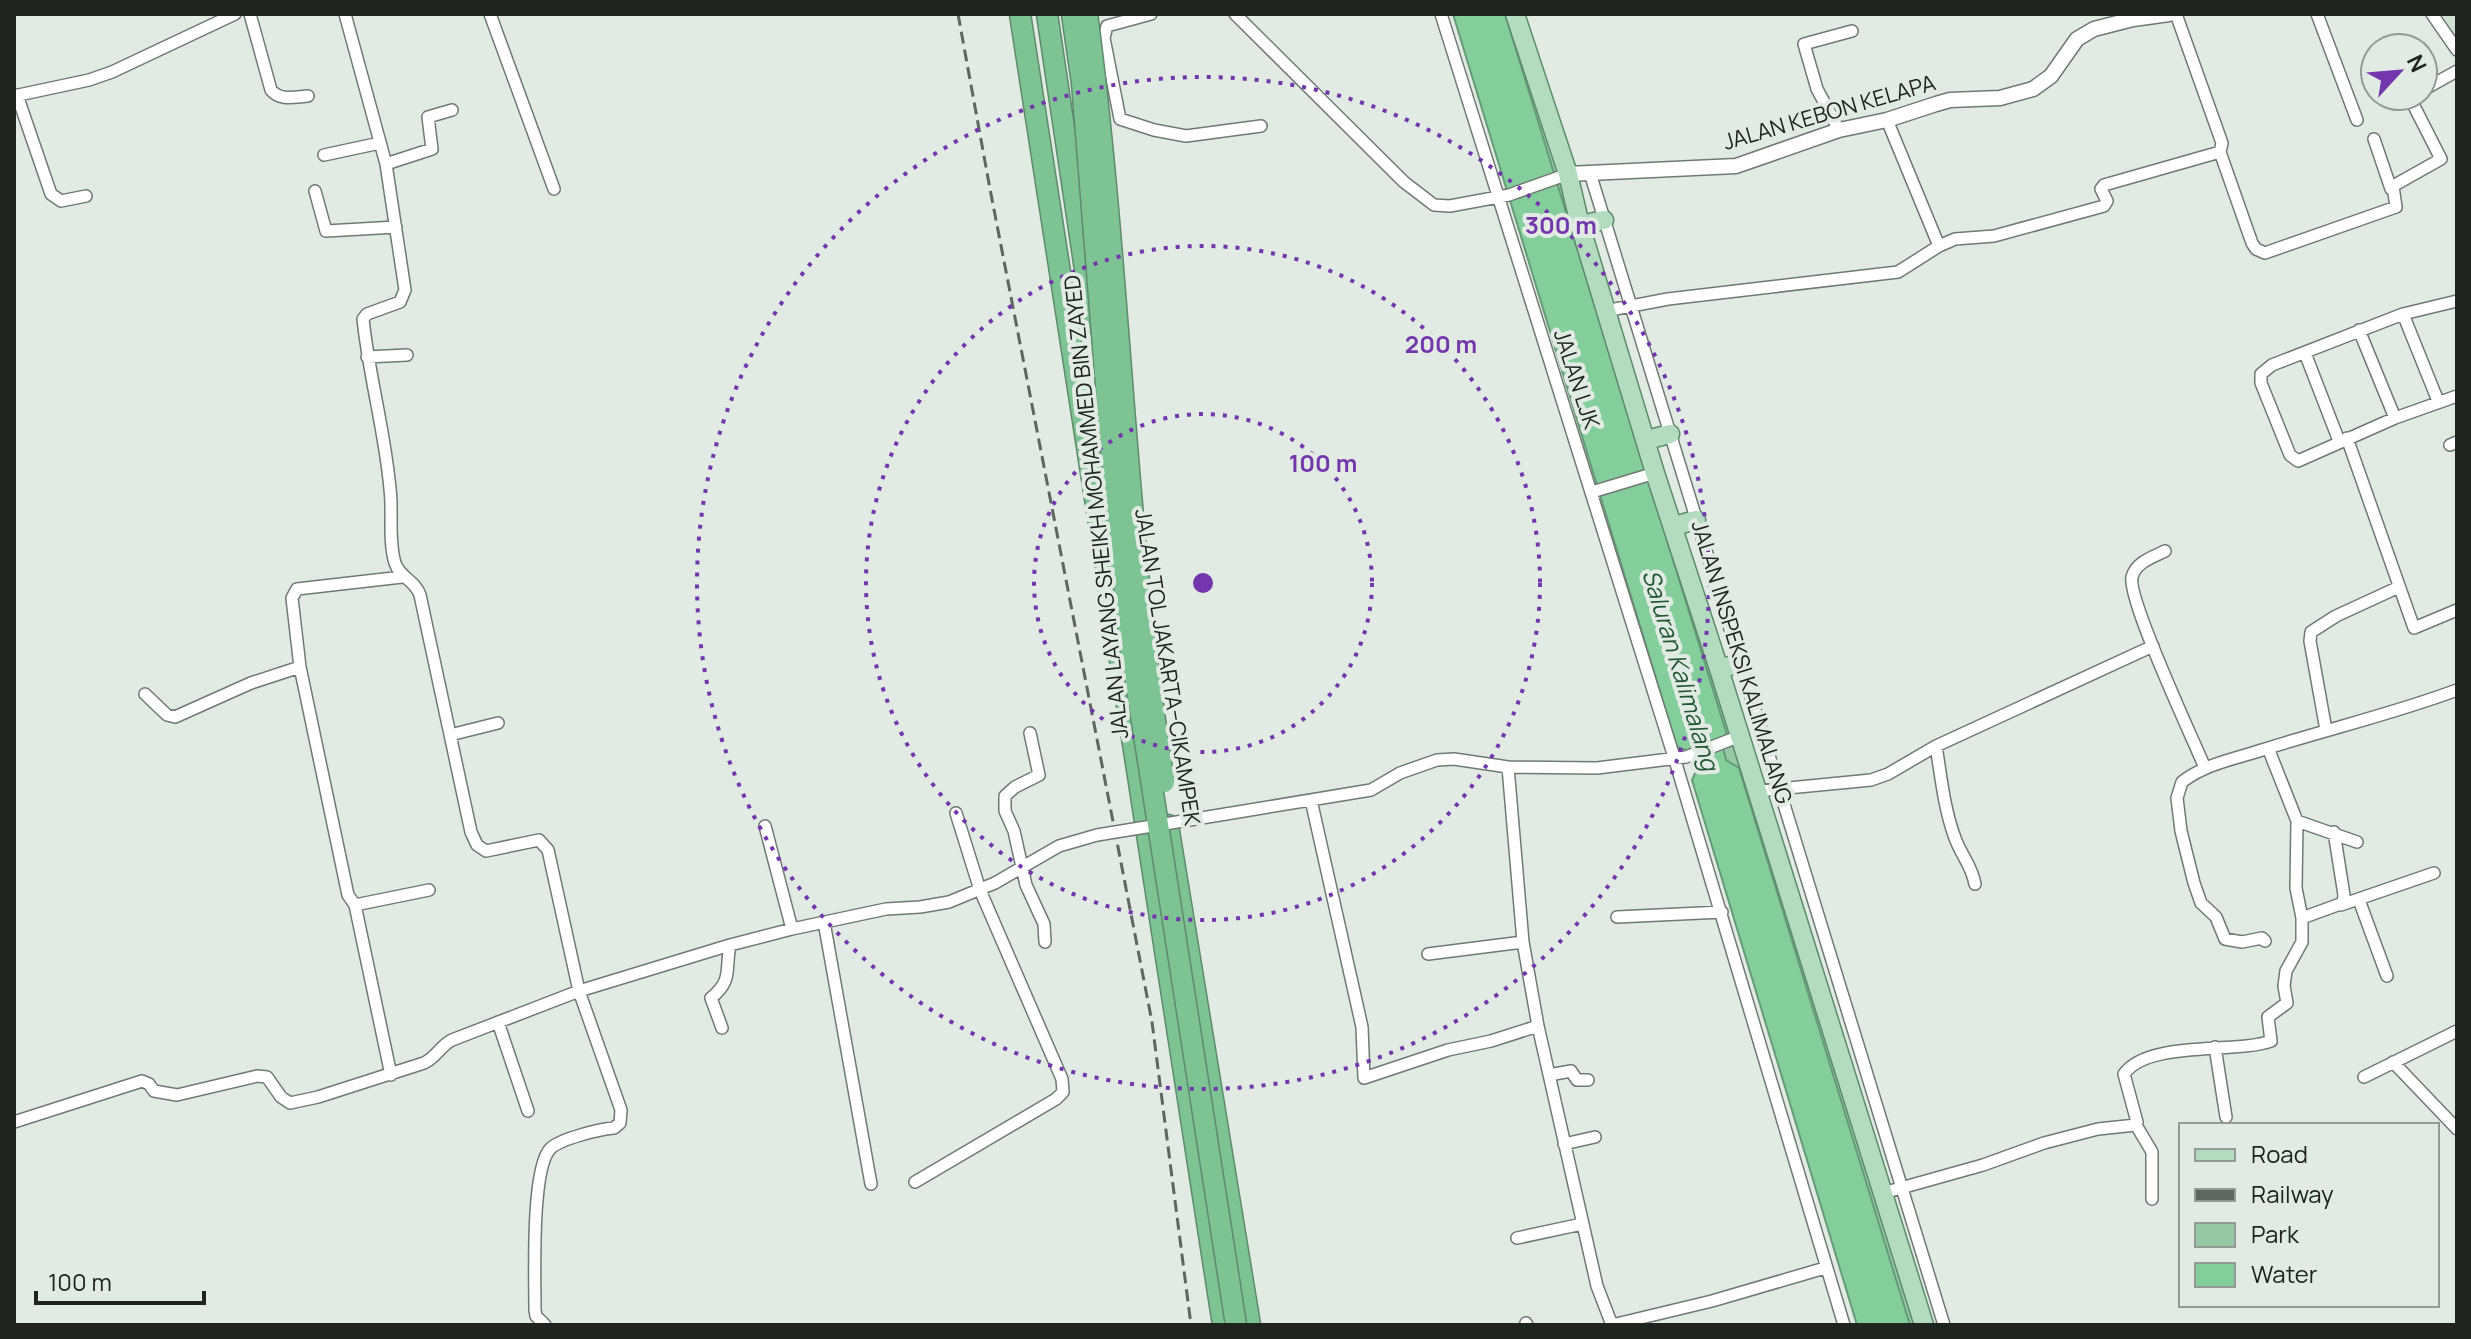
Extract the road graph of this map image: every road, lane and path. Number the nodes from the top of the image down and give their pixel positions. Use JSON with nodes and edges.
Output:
{"nodes":[{"id":1,"x":235,"y":14,"type":"edge"},
{"id":2,"x":250,"y":14,"type":"edge"},
{"id":3,"x":490,"y":14,"type":"edge"},
{"id":4,"x":1020,"y":14,"type":"edge"},
{"id":5,"x":1047,"y":14,"type":"edge"},
{"id":6,"x":1072,"y":14,"type":"edge"},
{"id":7,"x":1087,"y":14,"type":"edge"},
{"id":8,"x":1151,"y":14,"type":"edge"},
{"id":9,"x":1235,"y":14,"type":"edge"},
{"id":10,"x":1441,"y":14,"type":"edge"},
{"id":11,"x":1515,"y":14,"type":"edge"},
{"id":12,"x":2169,"y":14,"type":"edge"},
{"id":13,"x":2176,"y":14,"type":"edge"},
{"id":14,"x":2317,"y":14,"type":"edge"},
{"id":15,"x":2432,"y":14,"type":"edge"},
{"id":16,"x":347,"y":15,"type":"edge"},
{"id":17,"x":1852,"y":31,"type":"dead end"},
{"id":18,"x":2457,"y":50,"type":"edge"},
{"id":19,"x":2457,"y":71,"type":"edge"},
{"id":20,"x":2439,"y":81,"type":"edge"},
{"id":21,"x":15,"y":96,"type":"edge"},
{"id":22,"x":308,"y":96,"type":"dead end"},
{"id":23,"x":452,"y":110,"type":"dead end"},
{"id":24,"x":2417,"y":112,"type":"edge"},
{"id":25,"x":1887,"y":120,"type":"junction"},
{"id":26,"x":2357,"y":120,"type":"dead end"},
{"id":27,"x":1261,"y":126,"type":"dead end"},
{"id":28,"x":1839,"y":130,"type":"junction"},
{"id":29,"x":2374,"y":139,"type":"dead end"},
{"id":30,"x":380,"y":143,"type":"junction"},
{"id":31,"x":2220,"y":152,"type":"junction"},
{"id":32,"x":324,"y":155,"type":"dead end"},
{"id":33,"x":386,"y":164,"type":"junction"},
{"id":34,"x":1590,"y":173,"type":"junction"},
{"id":35,"x":1563,"y":176,"type":"junction"},
{"id":36,"x":554,"y":189,"type":"dead end"},
{"id":37,"x":2391,"y":189,"type":"junction"},
{"id":38,"x":315,"y":191,"type":"dead end"},
{"id":39,"x":86,"y":196,"type":"dead end"},
{"id":40,"x":1503,"y":196,"type":"junction"},
{"id":41,"x":1604,"y":220,"type":"junction"},
{"id":42,"x":1580,"y":225,"type":"junction"},
{"id":43,"x":396,"y":227,"type":"junction"},
{"id":44,"x":1939,"y":246,"type":"junction"},
{"id":45,"x":2457,"y":302,"type":"edge"},
{"id":46,"x":1631,"y":306,"type":"junction"},
{"id":47,"x":1605,"y":311,"type":"junction"},
{"id":48,"x":2403,"y":314,"type":"junction"},
{"id":49,"x":2359,"y":330,"type":"junction"},
{"id":50,"x":2305,"y":353,"type":"junction"},
{"id":51,"x":407,"y":355,"type":"dead end"},
{"id":52,"x":367,"y":357,"type":"junction"},
{"id":53,"x":2457,"y":396,"type":"edge"},
{"id":54,"x":2438,"y":401,"type":"junction"},
{"id":55,"x":2395,"y":418,"type":"junction"},
{"id":56,"x":1670,"y":434,"type":"junction"},
{"id":57,"x":1646,"y":440,"type":"junction"},
{"id":58,"x":2343,"y":440,"type":"junction"},
{"id":59,"x":1652,"y":474,"type":"junction"},
{"id":60,"x":1595,"y":492,"type":"junction"},
{"id":61,"x":1696,"y":520,"type":"junction"},
{"id":62,"x":1674,"y":526,"type":"junction"},
{"id":63,"x":2165,"y":551,"type":"dead end"},
{"id":64,"x":402,"y":577,"type":"junction"},
{"id":65,"x":2399,"y":587,"type":"junction"},
{"id":66,"x":2457,"y":610,"type":"edge"},
{"id":67,"x":2153,"y":646,"type":"junction"},
{"id":68,"x":1740,"y":663,"type":"junction"},
{"id":69,"x":300,"y":667,"type":"junction"},
{"id":70,"x":1719,"y":669,"type":"junction"},
{"id":71,"x":2457,"y":690,"type":"edge"},
{"id":72,"x":145,"y":694,"type":"dead end"},
{"id":73,"x":498,"y":723,"type":"dead end"},
{"id":74,"x":2326,"y":730,"type":"junction"},
{"id":75,"x":1030,"y":733,"type":"dead end"},
{"id":76,"x":450,"y":735,"type":"junction"},
{"id":77,"x":1731,"y":740,"type":"junction"},
{"id":78,"x":1936,"y":746,"type":"junction"},
{"id":79,"x":2268,"y":748,"type":"junction"},
{"id":80,"x":1680,"y":757,"type":"junction"},
{"id":81,"x":1508,"y":767,"type":"junction"},
{"id":82,"x":2205,"y":768,"type":"junction"},
{"id":83,"x":1779,"y":789,"type":"junction"},
{"id":84,"x":1757,"y":791,"type":"junction"},
{"id":85,"x":1311,"y":800,"type":"junction"},
{"id":86,"x":956,"y":813,"type":"dead end"},
{"id":87,"x":2297,"y":821,"type":"junction"},
{"id":88,"x":765,"y":826,"type":"dead end"},
{"id":89,"x":2334,"y":832,"type":"junction"},
{"id":90,"x":2357,"y":842,"type":"dead end"},
{"id":91,"x":1022,"y":866,"type":"junction"},
{"id":92,"x":2434,"y":873,"type":"dead end"},
{"id":93,"x":1975,"y":884,"type":"dead end"},
{"id":94,"x":429,"y":890,"type":"dead end"},
{"id":95,"x":980,"y":890,"type":"junction"},
{"id":96,"x":2359,"y":900,"type":"junction"},
{"id":97,"x":355,"y":905,"type":"junction"},
{"id":98,"x":2341,"y":905,"type":"junction"},
{"id":99,"x":1722,"y":912,"type":"junction"},
{"id":100,"x":1617,"y":917,"type":"dead end"},
{"id":101,"x":2302,"y":918,"type":"junction"},
{"id":102,"x":824,"y":922,"type":"junction"},
{"id":103,"x":792,"y":929,"type":"junction"},
{"id":104,"x":2265,"y":941,"type":"dead end"},
{"id":105,"x":1045,"y":942,"type":"dead end"},
{"id":106,"x":1523,"y":942,"type":"junction"},
{"id":107,"x":730,"y":945,"type":"junction"},
{"id":108,"x":1428,"y":954,"type":"dead end"},
{"id":109,"x":2387,"y":976,"type":"dead end"},
{"id":110,"x":579,"y":991,"type":"junction"},
{"id":111,"x":498,"y":1022,"type":"junction"},
{"id":112,"x":1538,"y":1026,"type":"junction"},
{"id":113,"x":722,"y":1028,"type":"dead end"},
{"id":114,"x":2457,"y":1032,"type":"edge"},
{"id":115,"x":2215,"y":1047,"type":"junction"},
{"id":116,"x":2393,"y":1062,"type":"junction"},
{"id":117,"x":391,"y":1075,"type":"junction"},
{"id":118,"x":1549,"y":1075,"type":"junction"},
{"id":119,"x":2364,"y":1077,"type":"dead end"},
{"id":120,"x":1588,"y":1080,"type":"dead end"},
{"id":121,"x":528,"y":1111,"type":"dead end"},
{"id":122,"x":2226,"y":1117,"type":"dead end"},
{"id":123,"x":14,"y":1122,"type":"edge"},
{"id":124,"x":2136,"y":1125,"type":"junction"},
{"id":125,"x":2457,"y":1129,"type":"edge"},
{"id":126,"x":1595,"y":1137,"type":"dead end"},
{"id":127,"x":1564,"y":1144,"type":"junction"},
{"id":128,"x":915,"y":1182,"type":"dead end"},
{"id":129,"x":871,"y":1184,"type":"dead end"},
{"id":130,"x":1892,"y":1191,"type":"junction"},
{"id":131,"x":2152,"y":1199,"type":"dead end"},
{"id":132,"x":1582,"y":1224,"type":"junction"},
{"id":133,"x":1517,"y":1238,"type":"dead end"},
{"id":134,"x":1825,"y":1268,"type":"junction"},
{"id":135,"x":545,"y":1325,"type":"edge"},
{"id":136,"x":1223,"y":1325,"type":"edge"},
{"id":137,"x":1236,"y":1325,"type":"edge"},
{"id":138,"x":1250,"y":1325,"type":"edge"},
{"id":139,"x":1844,"y":1325,"type":"edge"},
{"id":140,"x":1924,"y":1325,"type":"edge"},
{"id":141,"x":1944,"y":1325,"type":"edge"}],
"edges":[{"from":1,"to":21,"type":"street"},
{"from":2,"to":22,"type":"street"},
{"from":3,"to":36,"type":"street"},
{"from":4,"to":136,"type":"highway","name":"JALAN TOL JAKARTA–CIKAMPEK"},
{"from":5,"to":138,"type":"highway","name":"JALAN TOL JAKARTA–CIKAMPEK"},
{"from":6,"to":137,"type":"highway","name":"JALAN LAYANG SHEIKH MOHAMMED BIN ZAYED","bridge":true},
{"from":7,"to":138,"type":"highway","name":"JALAN LAYANG SHEIKH MOHAMMED BIN ZAYED","bridge":true},
{"from":8,"to":27,"type":"street"},
{"from":9,"to":40,"type":"street"},
{"from":10,"to":40,"type":"street","name":"JALAN LJK"},
{"from":11,"to":35,"type":"main road","name":"JALAN INSPEKSI KALIMALANG"},
{"from":12,"to":25,"type":"street","name":"JALAN KEBON KELAPA"},
{"from":13,"to":31,"type":"street"},
{"from":14,"to":26,"type":"street"},
{"from":15,"to":18,"type":"street"},
{"from":16,"to":30,"type":"street"},
{"from":17,"to":28,"type":"street"},
{"from":19,"to":20,"type":"street"},
{"from":21,"to":39,"type":"street"},
{"from":23,"to":33,"type":"street"},
{"from":24,"to":37,"type":"street"},
{"from":25,"to":28,"type":"street","name":"JALAN KEBON KELAPA"},
{"from":25,"to":44,"type":"street"},
{"from":28,"to":34,"type":"street","name":"JALAN KEBON KELAPA"},
{"from":29,"to":37,"type":"street"},
{"from":30,"to":32,"type":"street"},
{"from":30,"to":33,"type":"street"},
{"from":31,"to":37,"type":"street"},
{"from":31,"to":44,"type":"street"},
{"from":33,"to":43,"type":"street"},
{"from":34,"to":35,"type":"street","name":"JALAN KEBON KELAPA"},
{"from":34,"to":41,"type":"street","name":"JALAN INSPEKSI KALIMALANG"},
{"from":35,"to":40,"type":"street"},
{"from":35,"to":42,"type":"main road","name":"JALAN INSPEKSI KALIMALANG"},
{"from":38,"to":43,"type":"street"},
{"from":40,"to":60,"type":"street","name":"JALAN LJK"},
{"from":41,"to":42,"type":"main road"},
{"from":41,"to":46,"type":"street","name":"JALAN INSPEKSI KALIMALANG"},
{"from":42,"to":47,"type":"main road","name":"JALAN INSPEKSI KALIMALANG"},
{"from":43,"to":52,"type":"street"},
{"from":44,"to":46,"type":"street"},
{"from":45,"to":48,"type":"street"},
{"from":46,"to":47,"type":"street"},
{"from":46,"to":56,"type":"street","name":"JALAN INSPEKSI KALIMALANG"},
{"from":47,"to":57,"type":"main road","name":"JALAN INSPEKSI KALIMALANG"},
{"from":48,"to":49,"type":"street"},
{"from":48,"to":54,"type":"street"},
{"from":49,"to":50,"type":"street"},
{"from":49,"to":55,"type":"street"},
{"from":50,"to":58,"type":"street"},
{"from":50,"to":58,"type":"street"},
{"from":51,"to":52,"type":"street"},
{"from":52,"to":64,"type":"street"},
{"from":53,"to":54,"type":"street"},
{"from":54,"to":55,"type":"street"},
{"from":55,"to":58,"type":"street"},
{"from":56,"to":57,"type":"main road"},
{"from":56,"to":61,"type":"street","name":"JALAN INSPEKSI KALIMALANG"},
{"from":57,"to":59,"type":"main road","name":"JALAN INSPEKSI KALIMALANG"},
{"from":58,"to":65,"type":"street"},
{"from":59,"to":60,"type":"street"},
{"from":59,"to":62,"type":"main road","name":"JALAN INSPEKSI KALIMALANG"},
{"from":60,"to":80,"type":"street","name":"JALAN LJK"},
{"from":61,"to":62,"type":"main road"},
{"from":61,"to":68,"type":"street","name":"JALAN INSPEKSI KALIMALANG"},
{"from":62,"to":70,"type":"main road","name":"JALAN INSPEKSI KALIMALANG"},
{"from":63,"to":67,"type":"street"},
{"from":64,"to":69,"type":"street"},
{"from":64,"to":76,"type":"street"},
{"from":65,"to":66,"type":"street"},
{"from":65,"to":74,"type":"street"},
{"from":67,"to":78,"type":"street"},
{"from":67,"to":82,"type":"street"},
{"from":68,"to":70,"type":"main road"},
{"from":68,"to":83,"type":"street","name":"JALAN INSPEKSI KALIMALANG"},
{"from":69,"to":72,"type":"street"},
{"from":69,"to":97,"type":"street"},
{"from":70,"to":77,"type":"main road","name":"JALAN INSPEKSI KALIMALANG"},
{"from":71,"to":74,"type":"street"},
{"from":73,"to":76,"type":"street"},
{"from":74,"to":79,"type":"street"},
{"from":75,"to":91,"type":"street"},
{"from":76,"to":110,"type":"street"},
{"from":77,"to":80,"type":"street"},
{"from":77,"to":84,"type":"main road","name":"JALAN INSPEKSI KALIMALANG"},
{"from":78,"to":83,"type":"street"},
{"from":78,"to":93,"type":"street"},
{"from":79,"to":82,"type":"street"},
{"from":79,"to":87,"type":"street"},
{"from":80,"to":81,"type":"street"},
{"from":80,"to":99,"type":"street","name":"JALAN LJK"},
{"from":81,"to":85,"type":"street"},
{"from":81,"to":106,"type":"street"},
{"from":82,"to":104,"type":"street"},
{"from":83,"to":84,"type":"street"},
{"from":83,"to":130,"type":"street","name":"JALAN INSPEKSI KALIMALANG"},
{"from":84,"to":130,"type":"main road","name":"JALAN INSPEKSI KALIMALANG"},
{"from":85,"to":91,"type":"street","bridge":true},
{"from":85,"to":112,"type":"street"},
{"from":86,"to":95,"type":"street"},
{"from":87,"to":89,"type":"street"},
{"from":87,"to":101,"type":"street"},
{"from":88,"to":103,"type":"street"},
{"from":89,"to":90,"type":"street"},
{"from":89,"to":98,"type":"street"},
{"from":91,"to":95,"type":"street"},
{"from":91,"to":105,"type":"street"},
{"from":92,"to":96,"type":"street"},
{"from":94,"to":97,"type":"street"},
{"from":95,"to":102,"type":"street"},
{"from":95,"to":128,"type":"street"},
{"from":96,"to":98,"type":"street"},
{"from":96,"to":109,"type":"street"},
{"from":97,"to":117,"type":"street"},
{"from":98,"to":101,"type":"street"},
{"from":99,"to":100,"type":"street"},
{"from":99,"to":134,"type":"street","name":"JALAN LJK"},
{"from":101,"to":115,"type":"street"},
{"from":102,"to":103,"type":"street"},
{"from":102,"to":129,"type":"street"},
{"from":103,"to":107,"type":"street"},
{"from":106,"to":108,"type":"street"},
{"from":106,"to":112,"type":"street"},
{"from":107,"to":110,"type":"street"},
{"from":107,"to":113,"type":"street"},
{"from":110,"to":111,"type":"street"},
{"from":110,"to":135,"type":"street"},
{"from":111,"to":117,"type":"street"},
{"from":111,"to":121,"type":"street"},
{"from":112,"to":118,"type":"street"},
{"from":114,"to":116,"type":"street"},
{"from":115,"to":122,"type":"street"},
{"from":115,"to":124,"type":"street"},
{"from":116,"to":119,"type":"street"},
{"from":116,"to":125,"type":"street"},
{"from":117,"to":123,"type":"street"},
{"from":118,"to":120,"type":"street"},
{"from":118,"to":127,"type":"street"},
{"from":124,"to":130,"type":"street"},
{"from":124,"to":131,"type":"street"},
{"from":126,"to":127,"type":"street"},
{"from":127,"to":132,"type":"street"},
{"from":130,"to":140,"type":"main road","name":"JALAN INSPEKSI KALIMALANG"},
{"from":130,"to":141,"type":"street","name":"JALAN INSPEKSI KALIMALANG"},
{"from":132,"to":133,"type":"street"},
{"from":132,"to":134,"type":"street"},
{"from":134,"to":139,"type":"street","name":"JALAN LJK"}]}
